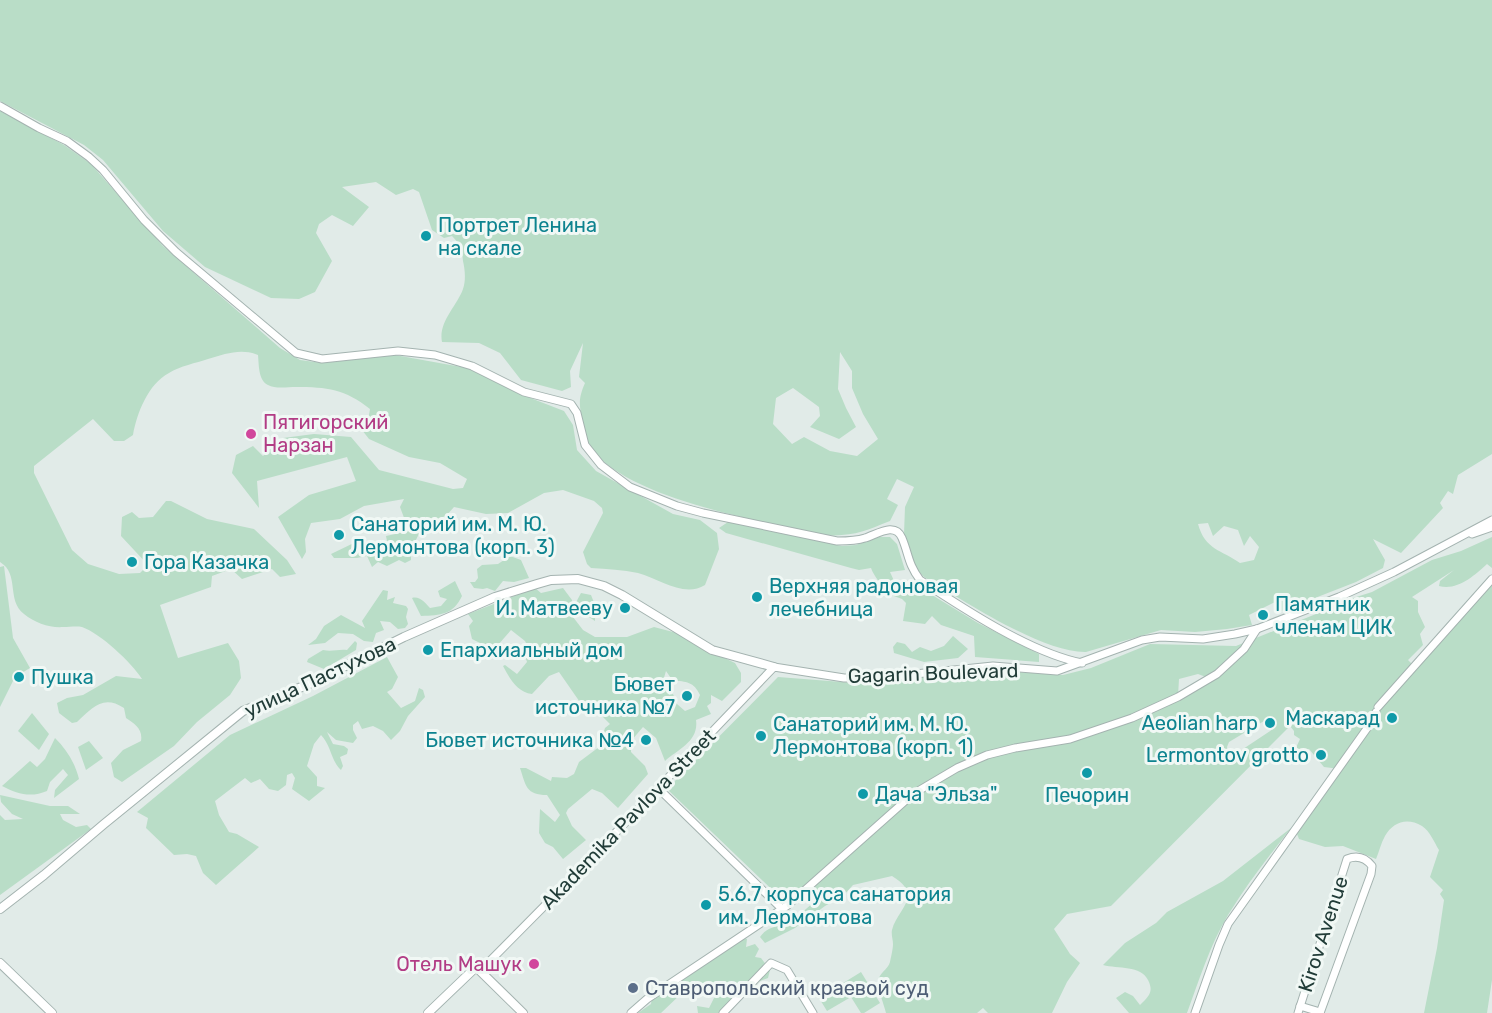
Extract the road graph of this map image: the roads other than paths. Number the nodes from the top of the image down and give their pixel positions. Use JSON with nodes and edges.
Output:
{"nodes":[{"id":1,"x":0,"y":106,"type":"edge"},
{"id":2,"x":1492,"y":519,"type":"edge"},
{"id":3,"x":1492,"y":527,"type":"edge"},
{"id":4,"x":1452,"y":541,"type":"junction"},
{"id":5,"x":1492,"y":579,"type":"edge"},
{"id":6,"x":589,"y":581,"type":"joint"},
{"id":7,"x":1257,"y":629,"type":"junction"},
{"id":8,"x":1082,"y":663,"type":"junction"},
{"id":9,"x":774,"y":667,"type":"junction"},
{"id":10,"x":658,"y":788,"type":"junction"},
{"id":11,"x":782,"y":908,"type":"junction"},
{"id":12,"x":0,"y":909,"type":"edge"},
{"id":13,"x":0,"y":963,"type":"edge"},
{"id":14,"x":477,"y":970,"type":"junction"},
{"id":15,"x":1299,"y":1010,"type":"edge"},
{"id":16,"x":52,"y":1013,"type":"edge"},
{"id":17,"x":428,"y":1013,"type":"edge"},
{"id":18,"x":523,"y":1013,"type":"edge"},
{"id":19,"x":631,"y":1013,"type":"edge"},
{"id":20,"x":723,"y":1013,"type":"edge"},
{"id":21,"x":813,"y":1013,"type":"edge"},
{"id":22,"x":1195,"y":1013,"type":"edge"},
{"id":23,"x":1320,"y":1013,"type":"edge"}],
"edges":[{"from":1,"to":8,"type":"street"},
{"from":2,"to":4,"type":"street","name":"Gagarin Boulevard"},
{"from":3,"to":4,"type":"street","name":"Gagarin Boulevard"},
{"from":4,"to":7,"type":"street","name":"Gagarin Boulevard"},
{"from":5,"to":22,"type":"street"},
{"from":6,"to":9,"type":"street","name":"Gagarin Boulevard"},
{"from":6,"to":12,"type":"street","name":"улица Пастухова"},
{"from":7,"to":8,"type":"street","name":"Gagarin Boulevard"},
{"from":7,"to":11,"type":"street"},
{"from":8,"to":9,"type":"street","name":"Gagarin Boulevard"},
{"from":9,"to":10,"type":"street","name":"Akademika Pavlova Street"},
{"from":10,"to":11,"type":"street"},
{"from":10,"to":14,"type":"street","name":"Akademika Pavlova Street"},
{"from":11,"to":19,"type":"street"},
{"from":13,"to":16,"type":"street"},
{"from":14,"to":17,"type":"street","name":"Akademika Pavlova Street"},
{"from":14,"to":18,"type":"street"},
{"from":15,"to":23,"type":"street"},
{"from":15,"to":23,"type":"street","name":"Kirov Avenue"},
{"from":20,"to":21,"type":"street"}]}
